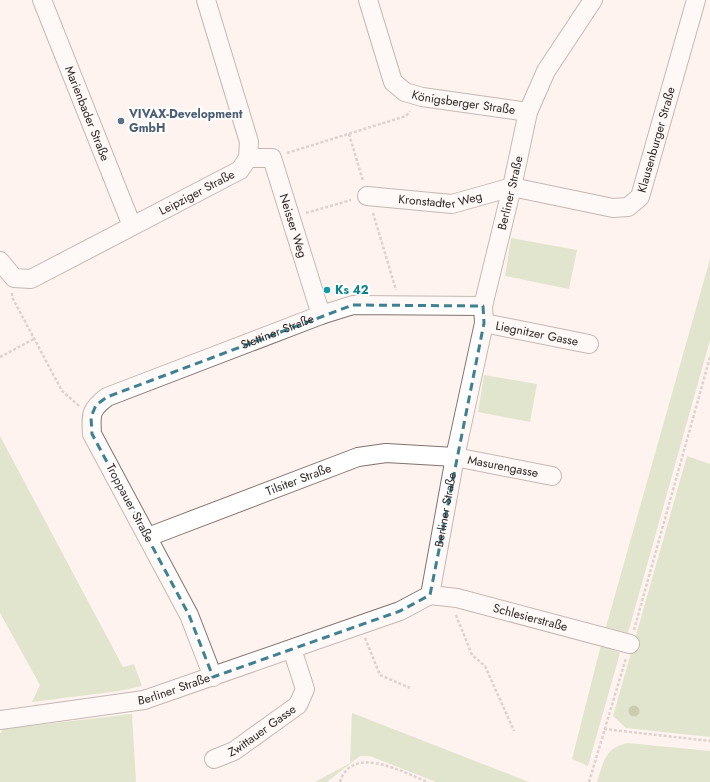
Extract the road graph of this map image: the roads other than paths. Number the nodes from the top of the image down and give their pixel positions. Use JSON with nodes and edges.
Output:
{"nodes":[{"id":1,"x":42,"y":0,"type":"edge"},
{"id":2,"x":206,"y":0,"type":"edge"},
{"id":3,"x":368,"y":0,"type":"edge"},
{"id":4,"x":593,"y":0,"type":"edge"},
{"id":5,"x":696,"y":0,"type":"edge"},
{"id":6,"x":528,"y":112,"type":"junction"},
{"id":7,"x":248,"y":158,"type":"junction"},
{"id":8,"x":512,"y":187,"type":"junction"},
{"id":9,"x":367,"y":196,"type":"road end"},
{"id":10,"x":132,"y":226,"type":"junction"},
{"id":11,"x":0,"y":261,"type":"edge"},
{"id":12,"x":484,"y":314,"type":"junction"},
{"id":13,"x":321,"y":315,"type":"junction"},
{"id":14,"x":589,"y":344,"type":"dead end"},
{"id":15,"x":91,"y":417,"type":"joint"},
{"id":16,"x":455,"y":457,"type":"junction"},
{"id":17,"x":552,"y":476,"type":"dead end"},
{"id":18,"x":148,"y":537,"type":"junction"},
{"id":19,"x":430,"y":594,"type":"junction"},
{"id":20,"x":630,"y":644,"type":"road end"},
{"id":21,"x":292,"y":649,"type":"junction"},
{"id":22,"x":213,"y":677,"type":"junction"},
{"id":23,"x":0,"y":720,"type":"edge"},
{"id":24,"x":214,"y":759,"type":"dead end"}],
"edges":[{"from":1,"to":10,"type":"street","name":"Marienbader Straße"},
{"from":2,"to":7,"type":"street"},
{"from":3,"to":6,"type":"street","name":"Königsberger Straße"},
{"from":4,"to":6,"type":"street","name":"Berliner Straße"},
{"from":5,"to":8,"type":"street","name":"Klausenburger Straße"},
{"from":6,"to":8,"type":"street","name":"Berliner Straße"},
{"from":7,"to":10,"type":"street","name":"Leipziger Straße"},
{"from":7,"to":13,"type":"street","name":"Neisser Weg"},
{"from":8,"to":9,"type":"street","name":"Kronstadter Weg"},
{"from":8,"to":12,"type":"street","name":"Berliner Straße"},
{"from":10,"to":11,"type":"street","name":"Leipziger Straße"},
{"from":12,"to":13,"type":"street","name":"Stettiner Straße"},
{"from":12,"to":14,"type":"street","name":"Liegnitzer Gasse"},
{"from":12,"to":16,"type":"street","name":"Berliner Straße"},
{"from":13,"to":15,"type":"street","name":"Stettiner Straße"},
{"from":15,"to":18,"type":"street","name":"Troppauer Straße"},
{"from":16,"to":17,"type":"street","name":"Masurengasse"},
{"from":16,"to":18,"type":"street","name":"Tilsiter Straße"},
{"from":16,"to":19,"type":"street","name":"Berliner Straße"},
{"from":18,"to":22,"type":"street","name":"Troppauer Straße"},
{"from":19,"to":20,"type":"street","name":"Schlesierstraße"},
{"from":19,"to":21,"type":"street","name":"Berliner Straße"},
{"from":21,"to":22,"type":"street","name":"Berliner Straße"},
{"from":21,"to":24,"type":"street","name":"Zwittauer Gasse"},
{"from":22,"to":23,"type":"street","name":"Berliner Straße"}]}
